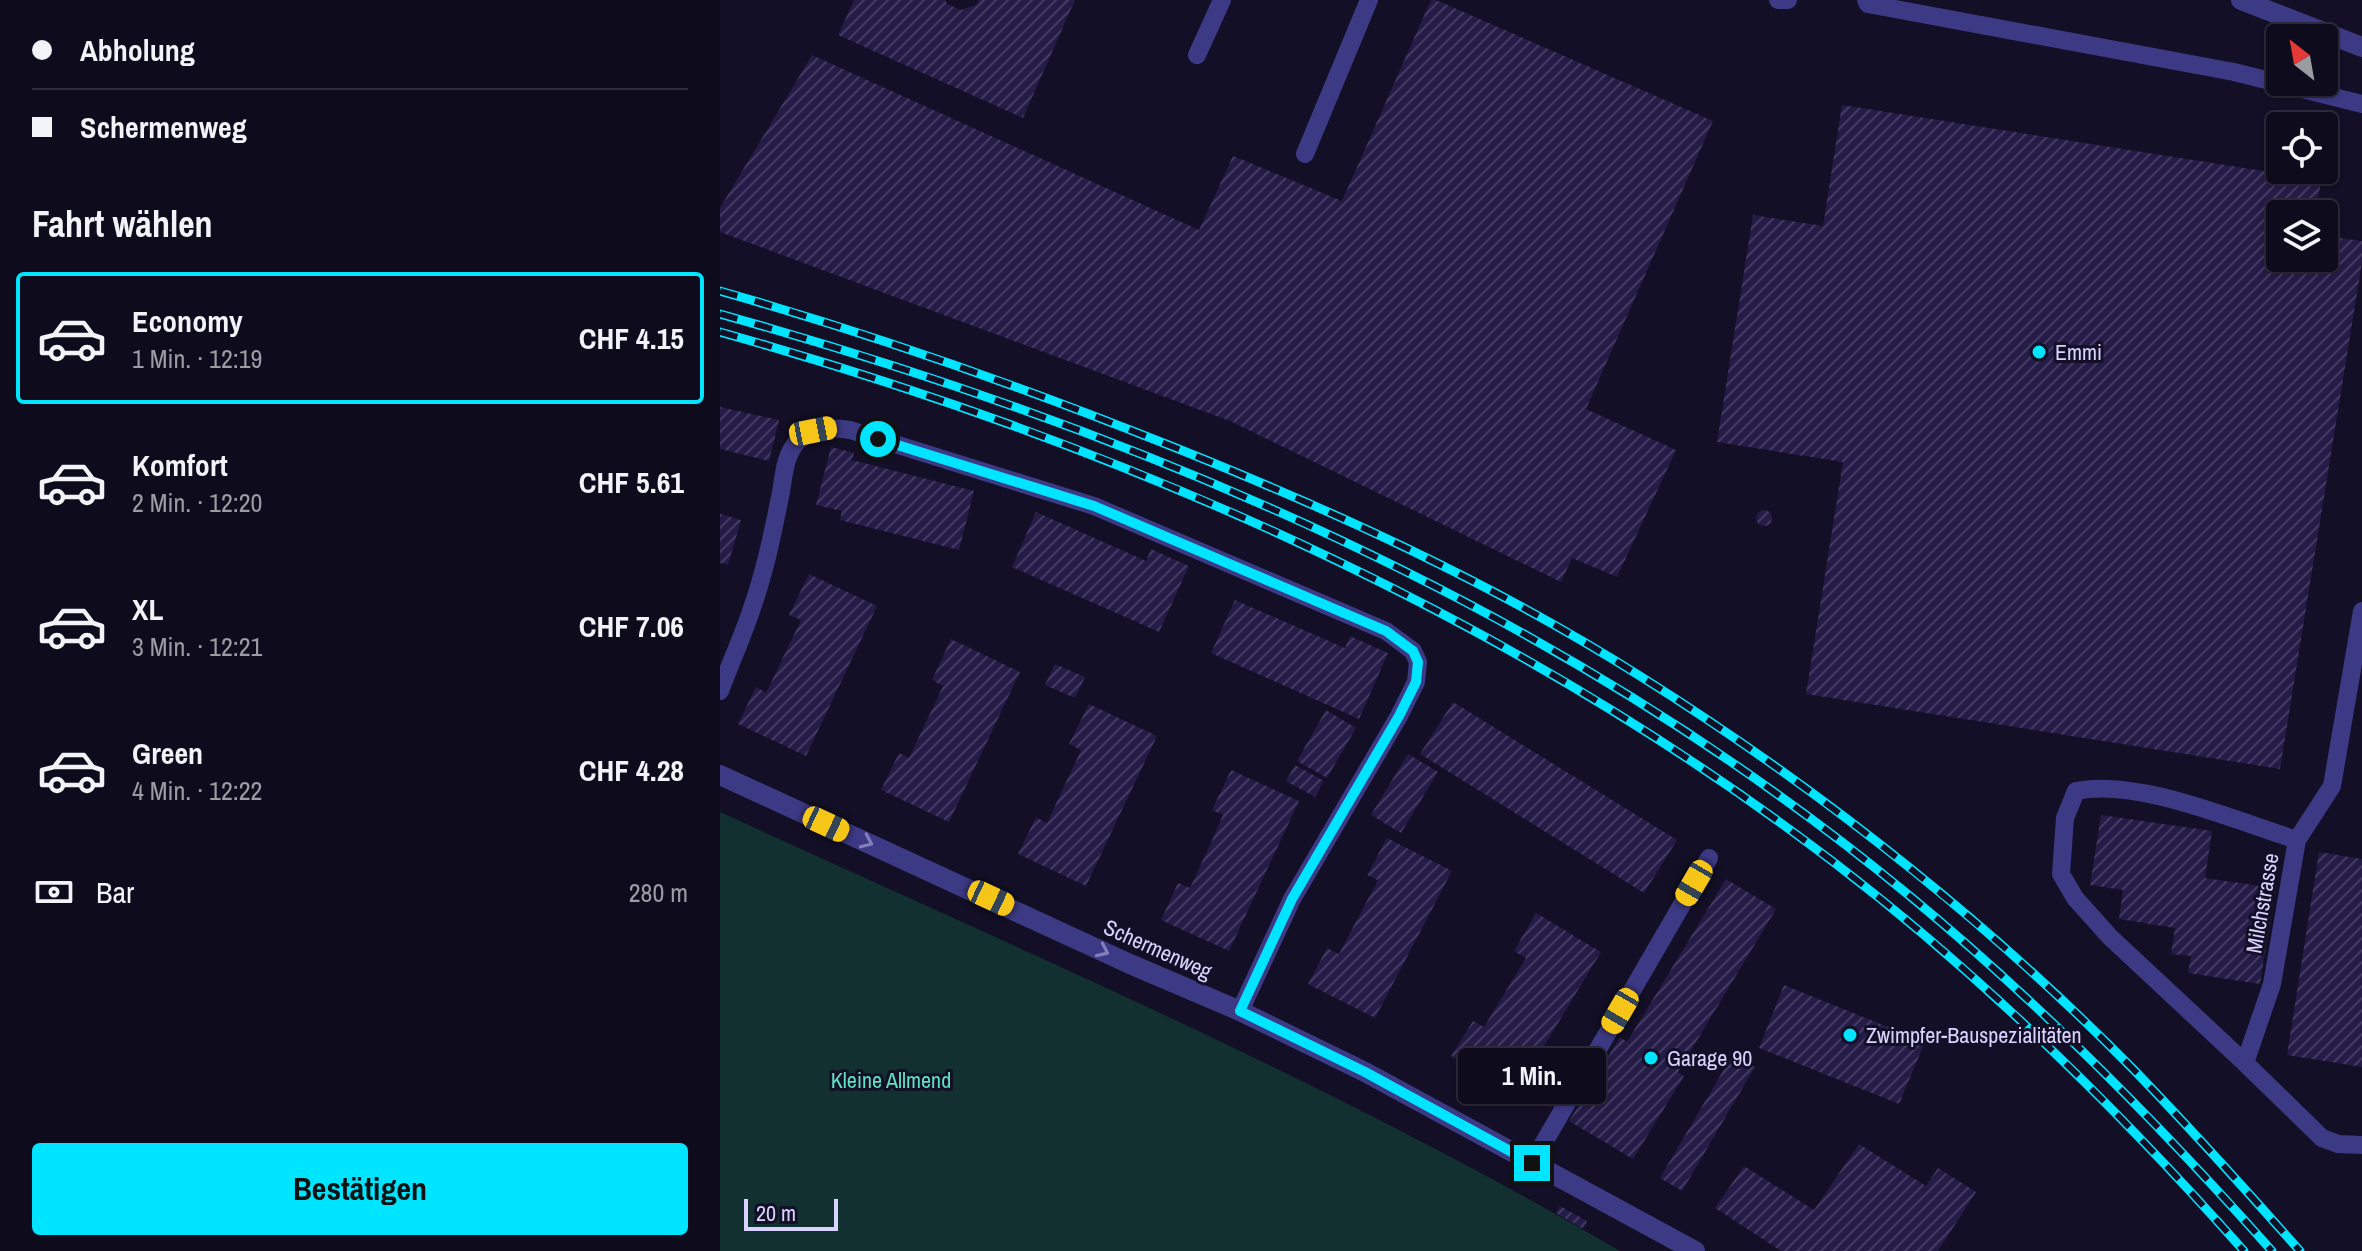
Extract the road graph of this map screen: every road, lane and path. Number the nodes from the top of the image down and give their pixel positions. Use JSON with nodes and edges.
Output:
{"nodes":[{"id":1,"x":1222,"y":0,"type":"edge"},
{"id":2,"x":1369,"y":0,"type":"edge"},
{"id":3,"x":1778,"y":0,"type":"edge"},
{"id":4,"x":1788,"y":0,"type":"edge"},
{"id":5,"x":1866,"y":0,"type":"edge"},
{"id":6,"x":2241,"y":0,"type":"edge"},
{"id":7,"x":2362,"y":47,"type":"edge"},
{"id":8,"x":1197,"y":55,"type":"dead end"},
{"id":9,"x":2362,"y":104,"type":"edge"},
{"id":10,"x":1305,"y":154,"type":"dead end"},
{"id":11,"x":2362,"y":611,"type":"edge"},
{"id":12,"x":720,"y":691,"type":"edge"},
{"id":13,"x":720,"y":775,"type":"edge"},
{"id":14,"x":2297,"y":840,"type":"junction"},
{"id":15,"x":1709,"y":858,"type":"dead end"},
{"id":16,"x":1240,"y":1011,"type":"junction"},
{"id":17,"x":2245,"y":1063,"type":"junction"},
{"id":18,"x":2362,"y":1145,"type":"edge"},
{"id":19,"x":1532,"y":1163,"type":"junction"},
{"id":20,"x":1695,"y":1251,"type":"edge"}],
"edges":[{"from":1,"to":8,"type":"lane"},
{"from":2,"to":10,"type":"lane"},
{"from":3,"to":4,"type":"lane"},
{"from":5,"to":9,"type":"lane"},
{"from":6,"to":7,"type":"street"},
{"from":11,"to":14,"type":"lane","name":"Milchstrasse"},
{"from":12,"to":16,"type":"lane"},
{"from":13,"to":16,"type":"street","name":"Schermenweg","one_way":true},
{"from":14,"to":17,"type":"lane","name":"Milchstrasse"},
{"from":14,"to":17,"type":"lane"},
{"from":15,"to":19,"type":"lane"},
{"from":16,"to":19,"type":"street","name":"Schermenweg"},
{"from":17,"to":18,"type":"lane"},
{"from":19,"to":20,"type":"street","name":"Schermenweg"}]}
